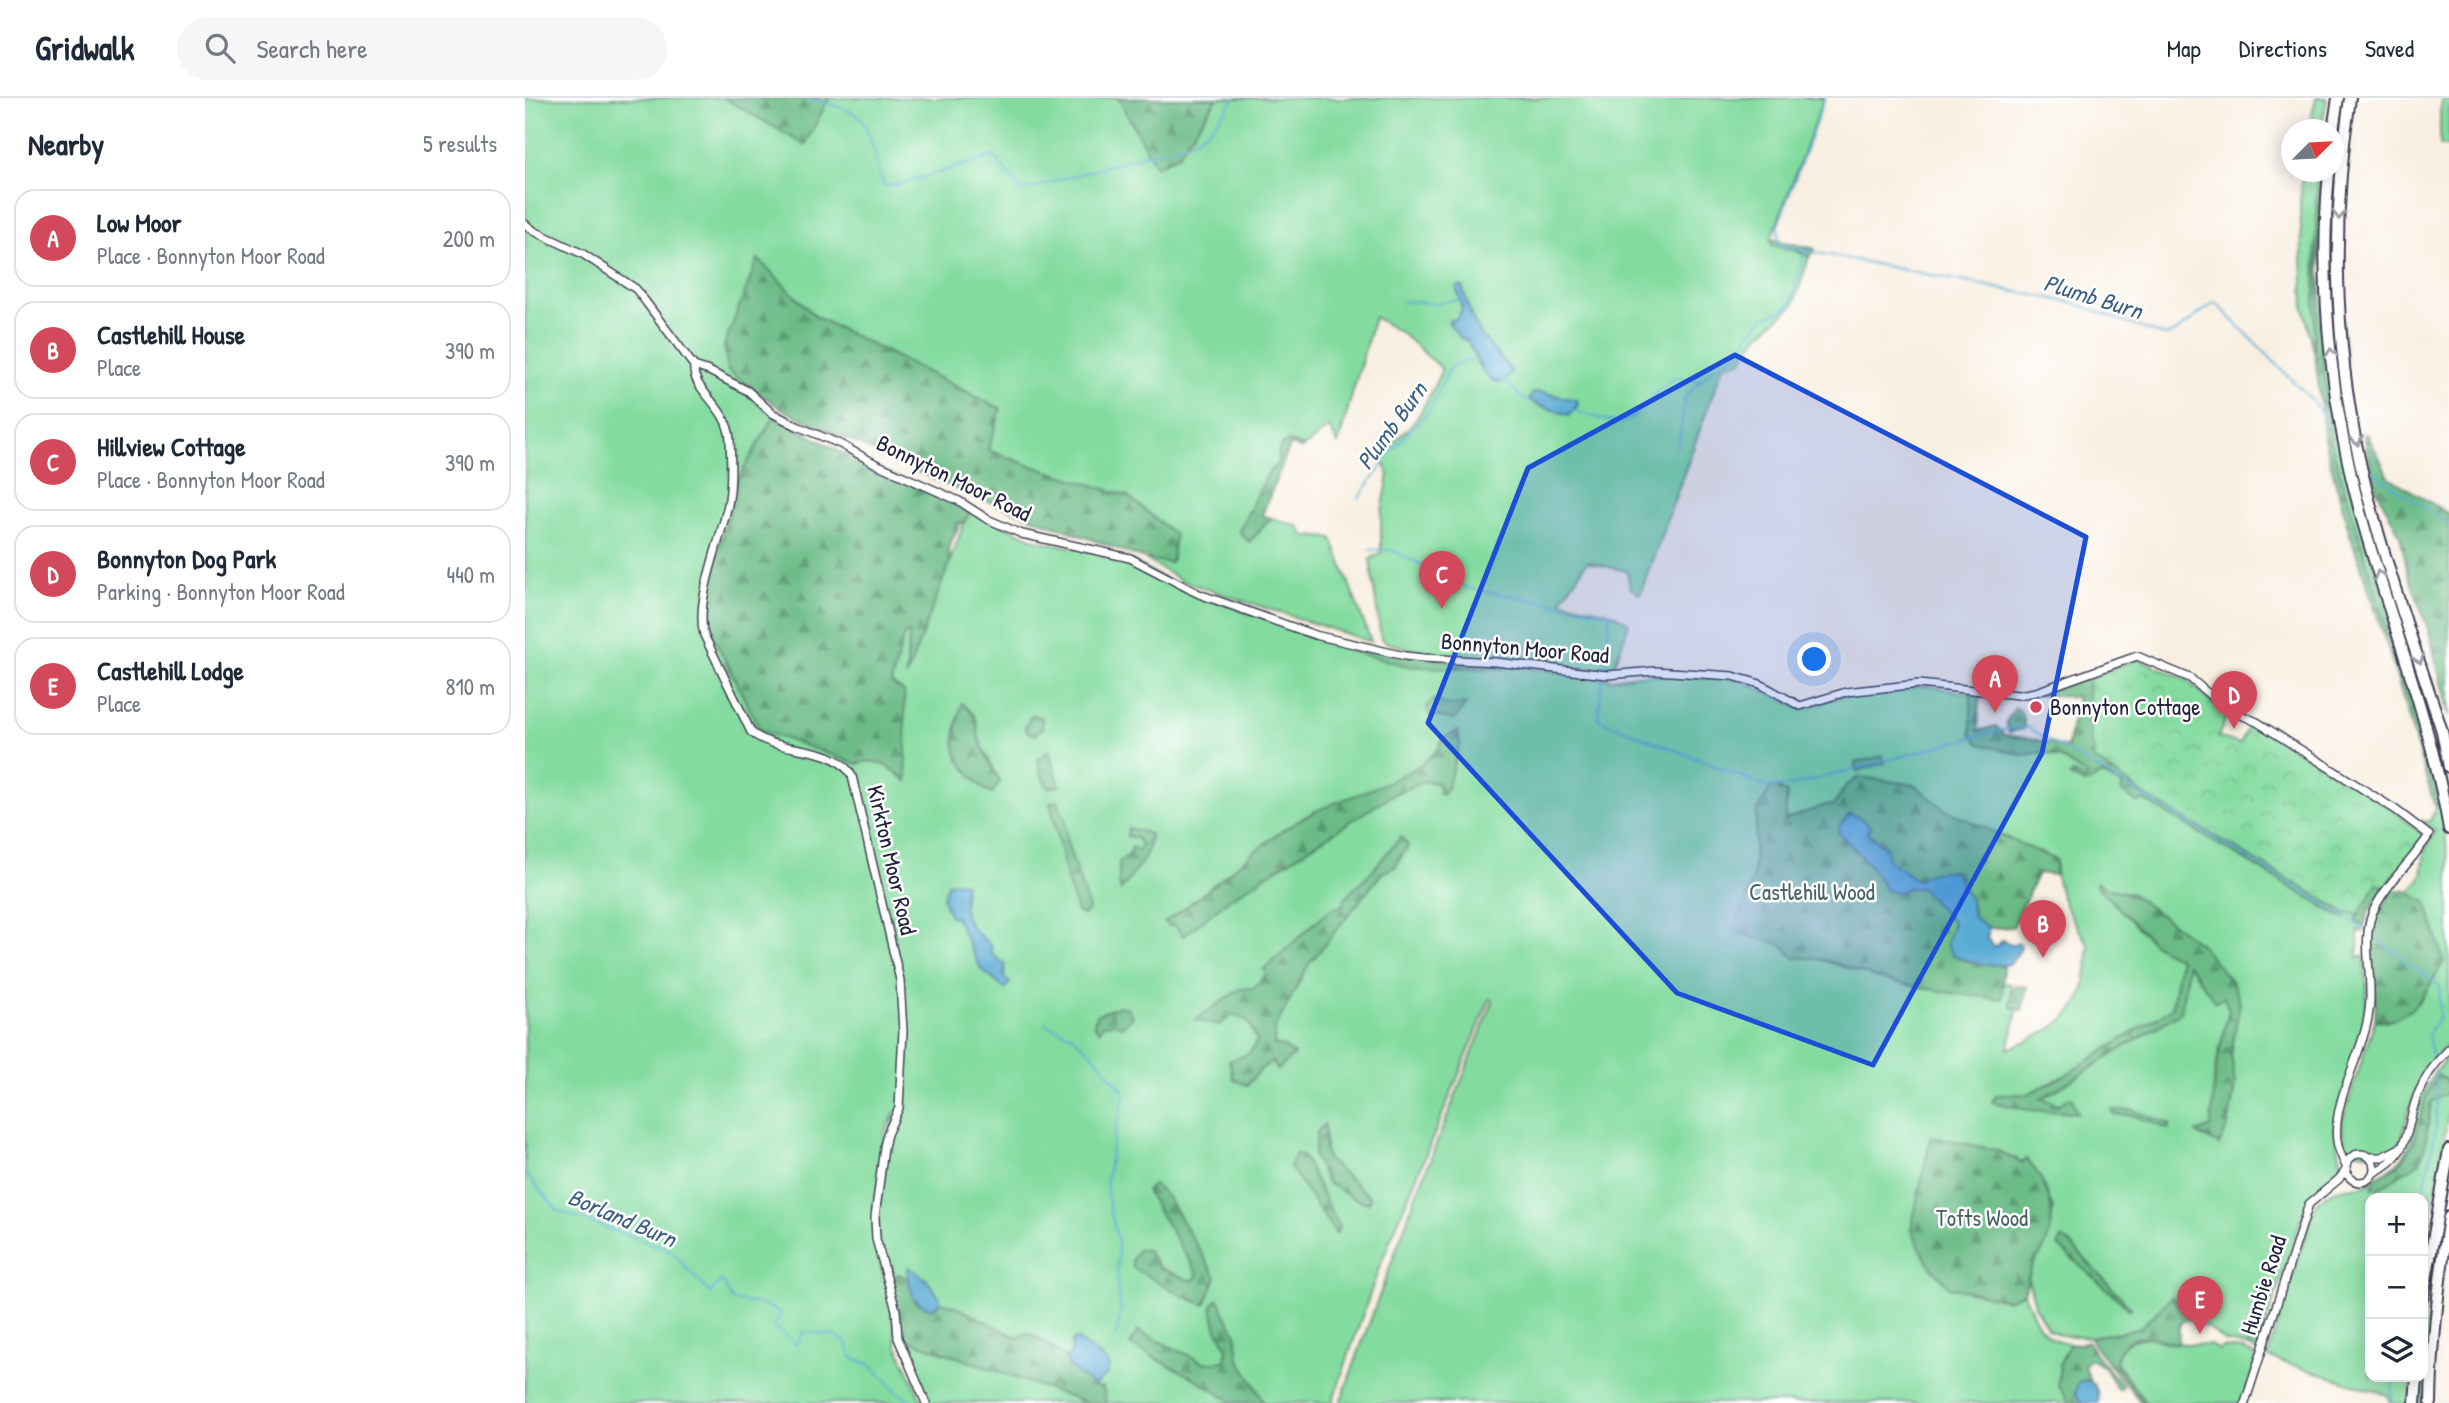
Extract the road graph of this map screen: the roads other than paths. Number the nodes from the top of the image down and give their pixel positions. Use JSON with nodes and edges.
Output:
{"nodes":[{"id":1,"x":2338,"y":98,"type":"edge"},
{"id":2,"x":2350,"y":98,"type":"edge"},
{"id":3,"x":2335,"y":119,"type":"edge"},
{"id":4,"x":2328,"y":182,"type":"edge"},
{"id":5,"x":525,"y":224,"type":"edge"},
{"id":6,"x":694,"y":366,"type":"junction"},
{"id":7,"x":2449,"y":767,"type":"edge"},
{"id":8,"x":2449,"y":829,"type":"edge"},
{"id":9,"x":2449,"y":1049,"type":"edge"},
{"id":10,"x":2337,"y":1129,"type":"junction"},
{"id":11,"x":2402,"y":1146,"type":"junction"},
{"id":12,"x":2449,"y":1150,"type":"edge"},
{"id":13,"x":2355,"y":1155,"type":"junction"},
{"id":14,"x":2368,"y":1157,"type":"junction"},
{"id":15,"x":2346,"y":1168,"type":"junction"},
{"id":16,"x":2373,"y":1172,"type":"junction"},
{"id":17,"x":2353,"y":1181,"type":"junction"},
{"id":18,"x":2329,"y":1187,"type":"junction"},
{"id":19,"x":2449,"y":1217,"type":"edge"},
{"id":20,"x":2428,"y":1269,"type":"edge"},
{"id":21,"x":2417,"y":1382,"type":"edge"},
{"id":22,"x":926,"y":1403,"type":"edge"},
{"id":23,"x":2245,"y":1403,"type":"edge"},
{"id":24,"x":2415,"y":1403,"type":"edge"},
{"id":25,"x":2431,"y":1403,"type":"edge"}],
"edges":[{"from":1,"to":3,"type":"highway"},
{"from":2,"to":7,"type":"highway","one_way":true},
{"from":8,"to":4,"type":"highway","one_way":true},
{"from":5,"to":6,"type":"street","name":"Kirkton Moor Road"},
{"from":6,"to":10,"type":"street","name":"Bonnyton Moor Road"},
{"from":6,"to":22,"type":"street","name":"Kirkton Moor Road"},
{"from":9,"to":11,"type":"street"},
{"from":10,"to":13,"type":"street"},
{"from":10,"to":15,"type":"street"},
{"from":11,"to":14,"type":"street"},
{"from":11,"to":16,"type":"street"},
{"from":12,"to":20,"type":"highway"},
{"from":13,"to":14,"type":"street"},
{"from":13,"to":15,"type":"street","name":"Humbie Road"},
{"from":14,"to":16,"type":"street"},
{"from":15,"to":17,"type":"street"},
{"from":15,"to":18,"type":"street","name":"Humbie Road"},
{"from":16,"to":17,"type":"street"},
{"from":17,"to":18,"type":"street"},
{"from":18,"to":23,"type":"street","name":"Humbie Road"},
{"from":19,"to":25,"type":"highway"},
{"from":21,"to":24,"type":"highway"}]}
